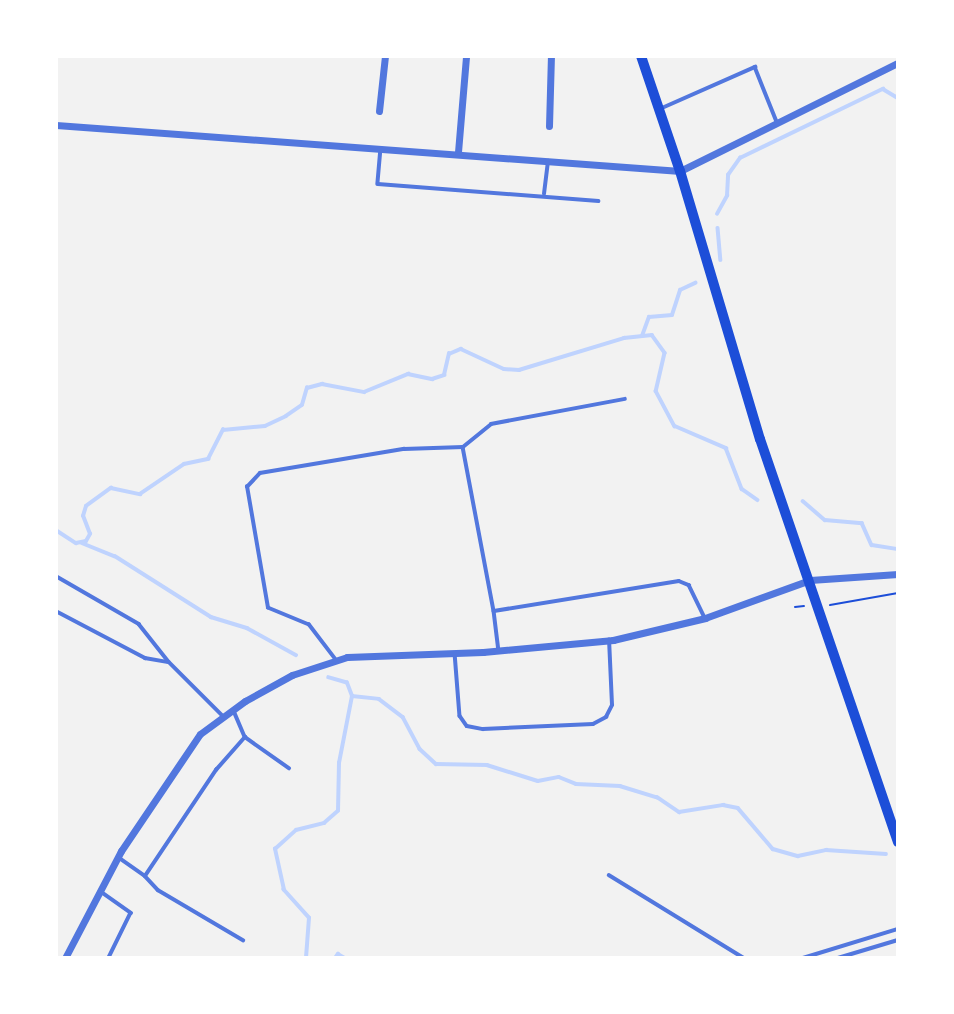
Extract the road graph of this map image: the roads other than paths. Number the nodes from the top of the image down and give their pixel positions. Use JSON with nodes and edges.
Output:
{"nodes":[{"id":1,"x":385,"y":56,"type":"edge"},
{"id":2,"x":466,"y":56,"type":"edge"},
{"id":3,"x":551,"y":56,"type":"edge"},
{"id":4,"x":640,"y":56,"type":"edge"},
{"id":5,"x":898,"y":62,"type":"edge"},
{"id":6,"x":660,"y":109,"type":"junction"},
{"id":7,"x":379,"y":111,"type":"dead end"},
{"id":8,"x":777,"y":123,"type":"junction"},
{"id":9,"x":56,"y":125,"type":"edge"},
{"id":10,"x":549,"y":126,"type":"dead end"},
{"id":11,"x":381,"y":146,"type":"junction"},
{"id":12,"x":458,"y":152,"type":"junction"},
{"id":13,"x":548,"y":158,"type":"junction"},
{"id":14,"x":680,"y":171,"type":"junction"},
{"id":15,"x":544,"y":194,"type":"junction"},
{"id":16,"x":598,"y":201,"type":"dead end"},
{"id":17,"x":625,"y":399,"type":"dead end"},
{"id":18,"x":463,"y":447,"type":"junction"},
{"id":19,"x":898,"y":573,"type":"edge"},
{"id":20,"x":56,"y":576,"type":"edge"},
{"id":21,"x":810,"y":580,"type":"junction"},
{"id":22,"x":56,"y":611,"type":"edge"},
{"id":23,"x":494,"y":611,"type":"junction"},
{"id":24,"x":705,"y":618,"type":"junction"},
{"id":25,"x":609,"y":640,"type":"junction"},
{"id":26,"x":499,"y":650,"type":"junction"},
{"id":27,"x":455,"y":653,"type":"junction"},
{"id":28,"x":337,"y":660,"type":"junction"},
{"id":29,"x":169,"y":662,"type":"junction"},
{"id":30,"x":233,"y":709,"type":"junction"},
{"id":31,"x":223,"y":717,"type":"junction"},
{"id":32,"x":245,"y":737,"type":"junction"},
{"id":33,"x":289,"y":768,"type":"dead end"},
{"id":34,"x":898,"y":842,"type":"edge"},
{"id":35,"x":118,"y":857,"type":"junction"},
{"id":36,"x":609,"y":875,"type":"dead end"},
{"id":37,"x":145,"y":876,"type":"junction"},
{"id":38,"x":100,"y":891,"type":"junction"},
{"id":39,"x":898,"y":929,"type":"edge"},
{"id":40,"x":243,"y":940,"type":"dead end"},
{"id":41,"x":898,"y":940,"type":"edge"},
{"id":42,"x":65,"y":958,"type":"edge"},
{"id":43,"x":109,"y":958,"type":"edge"},
{"id":44,"x":744,"y":958,"type":"edge"},
{"id":45,"x":803,"y":958,"type":"edge"},
{"id":46,"x":838,"y":958,"type":"edge"}],
"edges":[{"from":1,"to":7,"type":"street"},
{"from":2,"to":12,"type":"street"},
{"from":3,"to":10,"type":"street"},
{"from":4,"to":6,"type":"main road"},
{"from":5,"to":8,"type":"street"},
{"from":6,"to":8,"type":"lane"},
{"from":6,"to":14,"type":"main road"},
{"from":8,"to":14,"type":"street"},
{"from":9,"to":11,"type":"street"},
{"from":11,"to":12,"type":"street"},
{"from":11,"to":15,"type":"lane"},
{"from":12,"to":13,"type":"street"},
{"from":13,"to":14,"type":"street"},
{"from":13,"to":15,"type":"lane"},
{"from":14,"to":21,"type":"main road"},
{"from":15,"to":16,"type":"lane"},
{"from":17,"to":18,"type":"lane"},
{"from":18,"to":23,"type":"lane"},
{"from":18,"to":28,"type":"lane"},
{"from":19,"to":21,"type":"street"},
{"from":20,"to":29,"type":"lane"},
{"from":21,"to":24,"type":"street"},
{"from":21,"to":34,"type":"main road"},
{"from":22,"to":29,"type":"lane"},
{"from":23,"to":24,"type":"lane"},
{"from":23,"to":26,"type":"lane"},
{"from":24,"to":25,"type":"street"},
{"from":25,"to":26,"type":"street"},
{"from":25,"to":27,"type":"lane"},
{"from":26,"to":27,"type":"street"},
{"from":27,"to":28,"type":"street"},
{"from":28,"to":30,"type":"street"},
{"from":29,"to":31,"type":"lane"},
{"from":30,"to":31,"type":"street"},
{"from":30,"to":32,"type":"lane"},
{"from":31,"to":35,"type":"street"},
{"from":32,"to":33,"type":"lane"},
{"from":32,"to":37,"type":"lane"},
{"from":35,"to":37,"type":"lane"},
{"from":35,"to":38,"type":"street"},
{"from":36,"to":44,"type":"lane"},
{"from":37,"to":40,"type":"lane"},
{"from":38,"to":42,"type":"street"},
{"from":38,"to":43,"type":"lane"},
{"from":39,"to":45,"type":"lane"},
{"from":41,"to":46,"type":"lane"}]}
